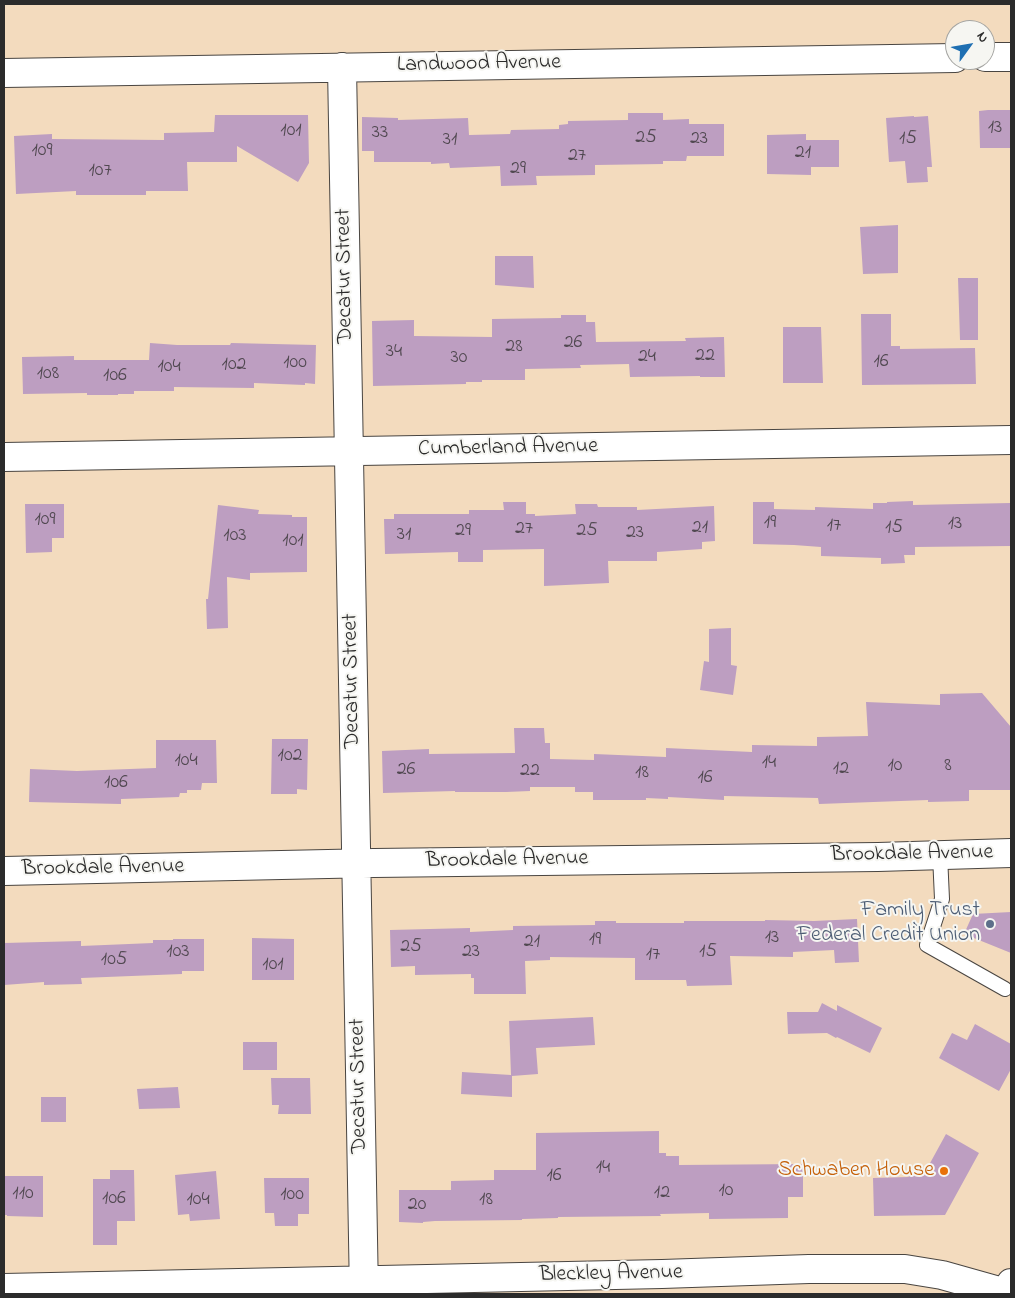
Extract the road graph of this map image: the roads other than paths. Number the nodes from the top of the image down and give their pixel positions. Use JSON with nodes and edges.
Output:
{"nodes":[{"id":1,"x":995,"y":57,"type":"edge"},
{"id":2,"x":1011,"y":57,"type":"edge"},
{"id":3,"x":945,"y":58,"type":"edge"},
{"id":4,"x":342,"y":67,"type":"junction"},
{"id":5,"x":4,"y":73,"type":"edge"},
{"id":6,"x":1011,"y":440,"type":"edge"},
{"id":7,"x":350,"y":451,"type":"junction"},
{"id":8,"x":4,"y":456,"type":"edge"},
{"id":9,"x":1011,"y":853,"type":"edge"},
{"id":10,"x":940,"y":855,"type":"junction"},
{"id":11,"x":356,"y":863,"type":"junction"},
{"id":12,"x":4,"y":871,"type":"edge"},
{"id":13,"x":1005,"y":989,"type":"dead end"},
{"id":14,"x":364,"y":1287,"type":"edge"},
{"id":15,"x":4,"y":1288,"type":"edge"},
{"id":16,"x":1007,"y":1290,"type":"edge"}],
"edges":[{"from":1,"to":2,"type":"street"},
{"from":3,"to":4,"type":"street","name":"Landwood Avenue"},
{"from":4,"to":5,"type":"street","name":"Landwood Avenue"},
{"from":4,"to":7,"type":"street","name":"Decatur Street"},
{"from":6,"to":7,"type":"street","name":"Cumberland Avenue"},
{"from":7,"to":8,"type":"street","name":"Cumberland Avenue"},
{"from":7,"to":11,"type":"street","name":"Decatur Street"},
{"from":9,"to":10,"type":"street","name":"Brookdale Avenue"},
{"from":10,"to":11,"type":"street","name":"Brookdale Avenue"},
{"from":10,"to":13,"type":"lane"},
{"from":11,"to":12,"type":"street","name":"Brookdale Avenue"},
{"from":11,"to":14,"type":"street","name":"Decatur Street"},
{"from":14,"to":15,"type":"street","name":"Bleckley Avenue"},
{"from":14,"to":16,"type":"street","name":"Bleckley Avenue"}]}
